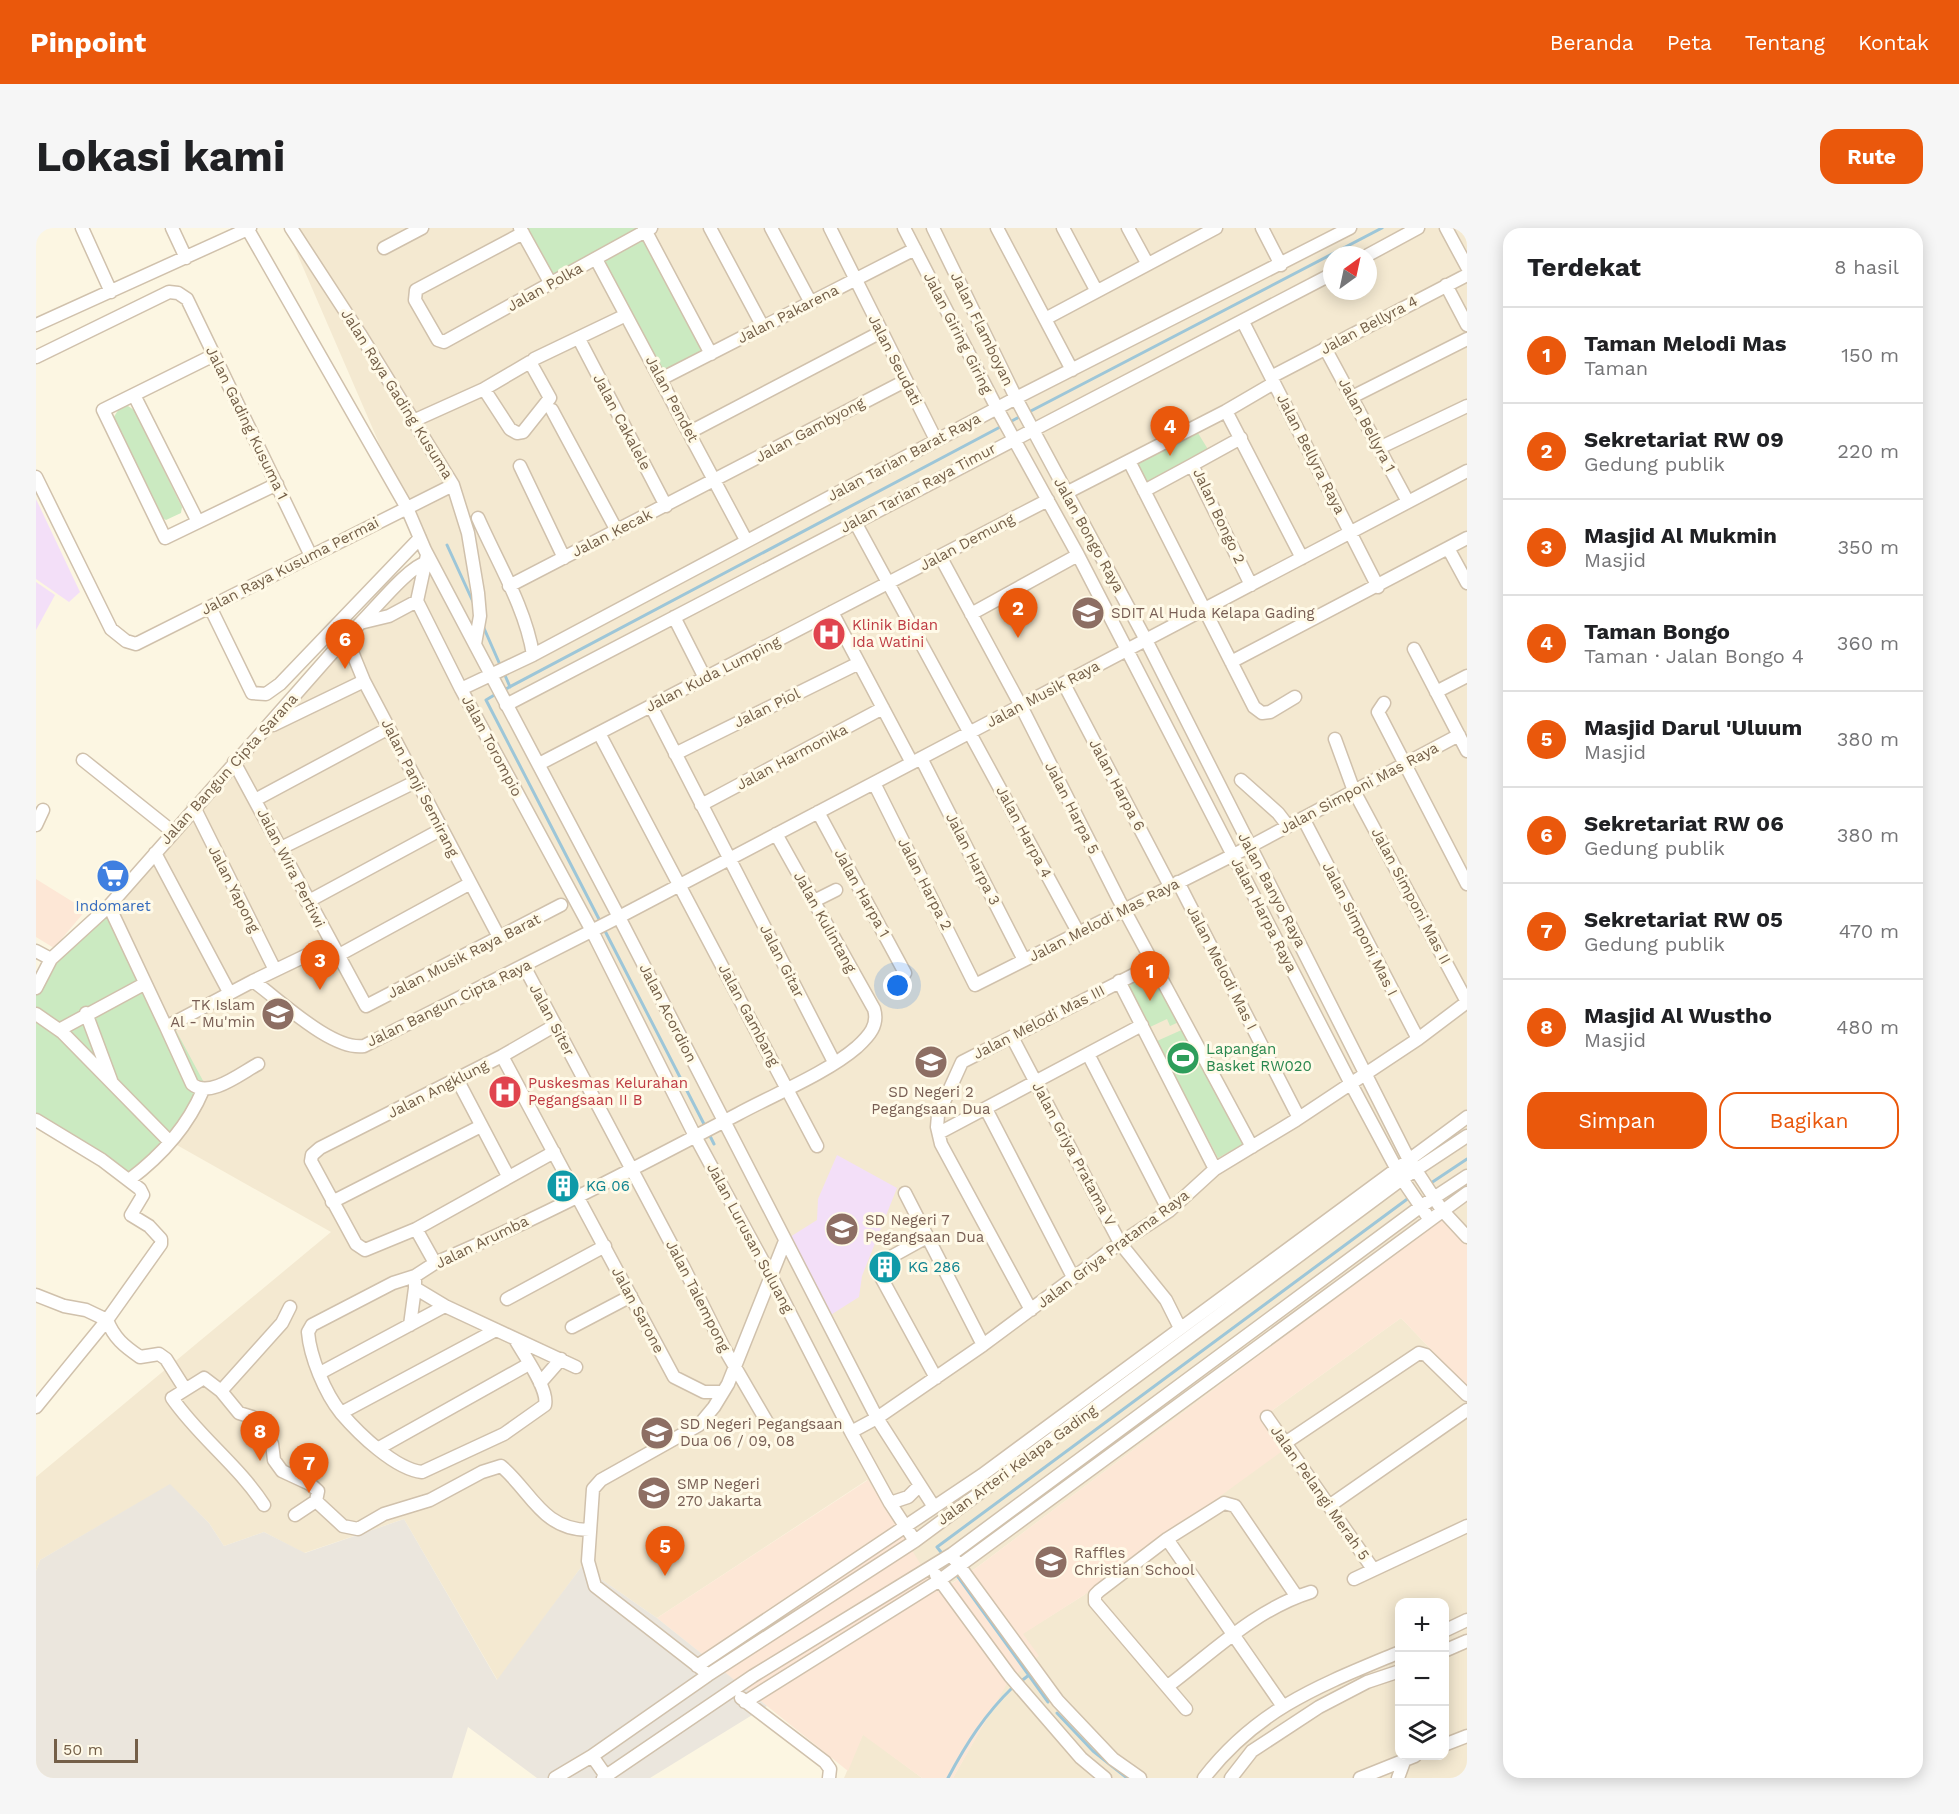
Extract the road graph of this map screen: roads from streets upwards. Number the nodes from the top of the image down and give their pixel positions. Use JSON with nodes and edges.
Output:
{"nodes":[{"id":1,"x":82,"y":228,"type":"edge"},
{"id":2,"x":172,"y":228,"type":"edge"},
{"id":3,"x":248,"y":228,"type":"edge"},
{"id":4,"x":291,"y":228,"type":"edge"},
{"id":5,"x":422,"y":228,"type":"edge"},
{"id":6,"x":710,"y":228,"type":"edge"},
{"id":7,"x":771,"y":228,"type":"edge"},
{"id":8,"x":830,"y":228,"type":"edge"},
{"id":9,"x":904,"y":228,"type":"edge"},
{"id":10,"x":933,"y":228,"type":"edge"},
{"id":11,"x":997,"y":228,"type":"edge"},
{"id":12,"x":1063,"y":228,"type":"edge"},
{"id":13,"x":1128,"y":228,"type":"edge"},
{"id":14,"x":1216,"y":228,"type":"edge"},
{"id":15,"x":1262,"y":228,"type":"edge"},
{"id":16,"x":1350,"y":228,"type":"edge"},
{"id":17,"x":1418,"y":228,"type":"edge"},
{"id":18,"x":1446,"y":228,"type":"edge"},
{"id":19,"x":647,"y":229,"type":"edge"},
{"id":20,"x":521,"y":231,"type":"edge"},
{"id":21,"x":1199,"y":232,"type":"edge"},
{"id":22,"x":384,"y":248,"type":"dead end"},
{"id":23,"x":915,"y":249,"type":"junction"},
{"id":24,"x":1377,"y":250,"type":"edge"},
{"id":25,"x":186,"y":258,"type":"junction"},
{"id":26,"x":596,"y":259,"type":"junction"},
{"id":27,"x":1147,"y":263,"type":"junction"},
{"id":28,"x":1281,"y":265,"type":"junction"},
{"id":29,"x":1467,"y":267,"type":"edge"},
{"id":30,"x":1467,"y":275,"type":"edge"},
{"id":31,"x":1323,"y":279,"type":"edge"},
{"id":32,"x":855,"y":280,"type":"junction"},
{"id":33,"x":550,"y":284,"type":"junction"},
{"id":34,"x":1446,"y":285,"type":"junction"},
{"id":35,"x":1096,"y":290,"type":"junction"},
{"id":36,"x":111,"y":292,"type":"junction"},
{"id":37,"x":811,"y":303,"type":"junction"},
{"id":38,"x":626,"y":315,"type":"junction"},
{"id":39,"x":38,"y":319,"type":"edge"},
{"id":40,"x":1045,"y":319,"type":"junction"},
{"id":41,"x":1243,"y":322,"type":"junction"},
{"id":42,"x":1467,"y":325,"type":"edge"},
{"id":43,"x":763,"y":327,"type":"junction"},
{"id":44,"x":880,"y":333,"type":"junction"},
{"id":45,"x":579,"y":339,"type":"junction"},
{"id":46,"x":1467,"y":339,"type":"edge"},
{"id":47,"x":1325,"y":348,"type":"junction"},
{"id":48,"x":711,"y":354,"type":"junction"},
{"id":49,"x":214,"y":355,"type":"junction"},
{"id":50,"x":36,"y":357,"type":"edge"},
{"id":51,"x":532,"y":360,"type":"junction"},
{"id":52,"x":1072,"y":370,"type":"junction"},
{"id":53,"x":661,"y":379,"type":"junction"},
{"id":54,"x":1273,"y":380,"type":"junction"},
{"id":55,"x":905,"y":381,"type":"junction"},
{"id":56,"x":484,"y":389,"type":"junction"},
{"id":57,"x":134,"y":395,"type":"junction"},
{"id":58,"x":1352,"y":398,"type":"junction"},
{"id":59,"x":1017,"y":400,"type":"junction"},
{"id":60,"x":1467,"y":406,"type":"edge"},
{"id":61,"x":552,"y":410,"type":"dead end"},
{"id":62,"x":998,"y":411,"type":"junction"},
{"id":63,"x":1226,"y":411,"type":"junction"},
{"id":64,"x":413,"y":421,"type":"junction"},
{"id":65,"x":1030,"y":426,"type":"junction"},
{"id":66,"x":690,"y":432,"type":"junction"},
{"id":67,"x":1012,"y":436,"type":"junction"},
{"id":68,"x":1240,"y":438,"type":"junction"},
{"id":69,"x":936,"y":440,"type":"junction"},
{"id":70,"x":1379,"y":448,"type":"junction"},
{"id":71,"x":1129,"y":461,"type":"junction"},
{"id":72,"x":1192,"y":465,"type":"junction"},
{"id":73,"x":520,"y":466,"type":"dead end"},
{"id":74,"x":1467,"y":471,"type":"edge"},
{"id":75,"x":36,"y":477,"type":"edge"},
{"id":76,"x":716,"y":480,"type":"junction"},
{"id":77,"x":277,"y":484,"type":"junction"},
{"id":78,"x":453,"y":485,"type":"junction"},
{"id":79,"x":1144,"y":491,"type":"junction"},
{"id":80,"x":1066,"y":493,"type":"junction"},
{"id":81,"x":1048,"y":500,"type":"junction"},
{"id":82,"x":1408,"y":502,"type":"junction"},
{"id":83,"x":666,"y":506,"type":"junction"},
{"id":84,"x":407,"y":508,"type":"junction"},
{"id":85,"x":478,"y":518,"type":"dead end"},
{"id":86,"x":198,"y":522,"type":"junction"},
{"id":87,"x":855,"y":522,"type":"junction"},
{"id":88,"x":617,"y":531,"type":"junction"},
{"id":89,"x":1351,"y":532,"type":"junction"},
{"id":90,"x":420,"y":538,"type":"junction"},
{"id":91,"x":1467,"y":538,"type":"edge"},
{"id":92,"x":746,"y":540,"type":"junction"},
{"id":93,"x":1448,"y":548,"type":"junction"},
{"id":94,"x":1078,"y":555,"type":"junction"},
{"id":95,"x":311,"y":556,"type":"junction"},
{"id":96,"x":940,"y":556,"type":"junction"},
{"id":97,"x":564,"y":558,"type":"junction"},
{"id":98,"x":1302,"y":558,"type":"junction"},
{"id":99,"x":427,"y":560,"type":"junction"},
{"id":100,"x":1467,"y":583,"type":"edge"},
{"id":101,"x":887,"y":584,"type":"junction"},
{"id":102,"x":1251,"y":585,"type":"junction"},
{"id":103,"x":509,"y":586,"type":"junction"},
{"id":104,"x":1378,"y":587,"type":"junction"},
{"id":105,"x":417,"y":601,"type":"junction"},
{"id":106,"x":210,"y":607,"type":"junction"},
{"id":107,"x":1203,"y":610,"type":"junction"},
{"id":108,"x":832,"y":612,"type":"junction"},
{"id":109,"x":971,"y":614,"type":"junction"},
{"id":110,"x":674,"y":617,"type":"junction"},
{"id":111,"x":363,"y":623,"type":"junction"},
{"id":112,"x":346,"y":637,"type":"junction"},
{"id":113,"x":1146,"y":640,"type":"junction"},
{"id":114,"x":475,"y":644,"type":"junction"},
{"id":115,"x":1414,"y":649,"type":"dead end"},
{"id":116,"x":1127,"y":650,"type":"junction"},
{"id":117,"x":533,"y":655,"type":"junction"},
{"id":118,"x":1231,"y":662,"type":"junction"},
{"id":119,"x":859,"y":663,"type":"junction"},
{"id":120,"x":497,"y":673,"type":"junction"},
{"id":121,"x":1467,"y":676,"type":"edge"},
{"id":122,"x":705,"y":678,"type":"junction"},
{"id":123,"x":364,"y":681,"type":"junction"},
{"id":124,"x":1064,"y":684,"type":"junction"},
{"id":125,"x":461,"y":689,"type":"junction"},
{"id":126,"x":1436,"y":692,"type":"junction"},
{"id":127,"x":1295,"y":697,"type":"dead end"},
{"id":128,"x":505,"y":702,"type":"junction"},
{"id":129,"x":651,"y":706,"type":"junction"},
{"id":130,"x":1021,"y":706,"type":"junction"},
{"id":131,"x":883,"y":708,"type":"junction"},
{"id":132,"x":1381,"y":708,"type":"dead end"},
{"id":133,"x":268,"y":727,"type":"junction"},
{"id":134,"x":389,"y":728,"type":"junction"},
{"id":135,"x":971,"y":732,"type":"junction"},
{"id":136,"x":599,"y":733,"type":"junction"},
{"id":137,"x":1459,"y":735,"type":"junction"},
{"id":138,"x":1335,"y":739,"type":"dead end"},
{"id":139,"x":1467,"y":751,"type":"edge"},
{"id":140,"x":675,"y":754,"type":"junction"},
{"id":141,"x":82,"y":760,"type":"dead end"},
{"id":142,"x":917,"y":761,"type":"junction"},
{"id":143,"x":234,"y":762,"type":"junction"},
{"id":144,"x":1404,"y":763,"type":"junction"},
{"id":145,"x":539,"y":764,"type":"junction"},
{"id":146,"x":1241,"y":780,"type":"dead end"},
{"id":147,"x":417,"y":781,"type":"junction"},
{"id":148,"x":874,"y":783,"type":"junction"},
{"id":149,"x":1354,"y":791,"type":"junction"},
{"id":150,"x":255,"y":800,"type":"junction"},
{"id":151,"x":701,"y":806,"type":"junction"},
{"id":152,"x":194,"y":807,"type":"junction"},
{"id":153,"x":43,"y":810,"type":"dead end"},
{"id":154,"x":818,"y":812,"type":"junction"},
{"id":155,"x":1303,"y":818,"type":"junction"},
{"id":156,"x":36,"y":825,"type":"edge"},
{"id":157,"x":1288,"y":826,"type":"junction"},
{"id":158,"x":442,"y":829,"type":"junction"},
{"id":159,"x":172,"y":832,"type":"junction"},
{"id":160,"x":776,"y":834,"type":"junction"},
{"id":161,"x":281,"y":848,"type":"junction"},
{"id":162,"x":1239,"y":851,"type":"junction"},
{"id":163,"x":155,"y":853,"type":"junction"},
{"id":164,"x":729,"y":859,"type":"junction"},
{"id":165,"x":469,"y":884,"type":"junction"},
{"id":166,"x":1174,"y":884,"type":"junction"},
{"id":167,"x":1467,"y":884,"type":"edge"},
{"id":168,"x":679,"y":885,"type":"junction"},
{"id":169,"x":836,"y":890,"type":"dead end"},
{"id":170,"x":813,"y":901,"type":"junction"},
{"id":171,"x":307,"y":902,"type":"junction"},
{"id":172,"x":561,"y":905,"type":"dead end"},
{"id":173,"x":109,"y":906,"type":"junction"},
{"id":174,"x":1125,"y":909,"type":"junction"},
{"id":175,"x":617,"y":918,"type":"junction"},
{"id":176,"x":594,"y":930,"type":"junction"},
{"id":177,"x":1078,"y":932,"type":"junction"},
{"id":178,"x":499,"y":937,"type":"junction"},
{"id":179,"x":330,"y":944,"type":"junction"},
{"id":180,"x":36,"y":951,"type":"edge"},
{"id":181,"x":337,"y":956,"type":"junction"},
{"id":182,"x":51,"y":959,"type":"junction"},
{"id":183,"x":1024,"y":960,"type":"junction"},
{"id":184,"x":1153,"y":964,"type":"junction"},
{"id":185,"x":524,"y":966,"type":"junction"},
{"id":186,"x":275,"y":970,"type":"junction"},
{"id":187,"x":905,"y":973,"type":"dead end"},
{"id":188,"x":253,"y":981,"type":"junction"},
{"id":189,"x":1119,"y":981,"type":"junction"},
{"id":190,"x":144,"y":984,"type":"junction"},
{"id":191,"x":975,"y":985,"type":"joint"},
{"id":192,"x":36,"y":988,"type":"edge"},
{"id":193,"x":229,"y":992,"type":"junction"},
{"id":194,"x":1467,"y":1002,"type":"edge"},
{"id":195,"x":366,"y":1006,"type":"joint"},
{"id":196,"x":874,"y":1009,"type":"joint"},
{"id":197,"x":86,"y":1013,"type":"junction"},
{"id":198,"x":36,"y":1014,"type":"edge"},
{"id":199,"x":1143,"y":1025,"type":"junction"},
{"id":200,"x":554,"y":1026,"type":"junction"},
{"id":201,"x":166,"y":1027,"type":"junction"},
{"id":202,"x":59,"y":1030,"type":"junction"},
{"id":203,"x":1012,"y":1037,"type":"junction"},
{"id":204,"x":1418,"y":1039,"type":"junction"},
{"id":205,"x":1088,"y":1054,"type":"junction"},
{"id":206,"x":502,"y":1056,"type":"junction"},
{"id":207,"x":834,"y":1062,"type":"junction"},
{"id":208,"x":258,"y":1064,"type":"dead end"},
{"id":209,"x":1367,"y":1072,"type":"junction"},
{"id":210,"x":457,"y":1079,"type":"junction"},
{"id":211,"x":1037,"y":1082,"type":"junction"},
{"id":212,"x":1351,"y":1084,"type":"junction"},
{"id":213,"x":113,"y":1085,"type":"junction"},
{"id":214,"x":788,"y":1087,"type":"junction"},
{"id":215,"x":202,"y":1090,"type":"junction"},
{"id":216,"x":986,"y":1110,"type":"junction"},
{"id":217,"x":1467,"y":1117,"type":"edge"},
{"id":218,"x":1299,"y":1118,"type":"junction"},
{"id":219,"x":36,"y":1120,"type":"edge"},
{"id":220,"x":719,"y":1124,"type":"junction"},
{"id":221,"x":481,"y":1126,"type":"junction"},
{"id":222,"x":939,"y":1133,"type":"junction"},
{"id":223,"x":698,"y":1135,"type":"junction"},
{"id":224,"x":1467,"y":1136,"type":"edge"},
{"id":225,"x":170,"y":1142,"type":"junction"},
{"id":226,"x":817,"y":1146,"type":"dead end"},
{"id":227,"x":1252,"y":1147,"type":"junction"},
{"id":228,"x":554,"y":1152,"type":"junction"},
{"id":229,"x":1408,"y":1158,"type":"junction"},
{"id":230,"x":632,"y":1168,"type":"junction"},
{"id":231,"x":1215,"y":1169,"type":"junction"},
{"id":232,"x":1418,"y":1174,"type":"junction"},
{"id":233,"x":508,"y":1176,"type":"junction"},
{"id":234,"x":1467,"y":1176,"type":"edge"},
{"id":235,"x":1402,"y":1178,"type":"junction"},
{"id":236,"x":129,"y":1180,"type":"junction"},
{"id":237,"x":906,"y":1193,"type":"dead end"},
{"id":238,"x":1432,"y":1193,"type":"junction"},
{"id":239,"x":1467,"y":1193,"type":"edge"},
{"id":240,"x":577,"y":1196,"type":"junction"},
{"id":241,"x":332,"y":1202,"type":"junction"},
{"id":242,"x":1418,"y":1203,"type":"junction"},
{"id":243,"x":1442,"y":1210,"type":"junction"},
{"id":244,"x":1169,"y":1211,"type":"junction"},
{"id":245,"x":1341,"y":1217,"type":"junction"},
{"id":246,"x":1430,"y":1220,"type":"junction"},
{"id":247,"x":416,"y":1229,"type":"junction"},
{"id":248,"x":927,"y":1237,"type":"junction"},
{"id":249,"x":1467,"y":1237,"type":"edge"},
{"id":250,"x":785,"y":1241,"type":"junction"},
{"id":251,"x":1120,"y":1243,"type":"junction"},
{"id":252,"x":605,"y":1246,"type":"junction"},
{"id":253,"x":435,"y":1263,"type":"junction"},
{"id":254,"x":1331,"y":1274,"type":"junction"},
{"id":255,"x":771,"y":1276,"type":"junction"},
{"id":256,"x":1073,"y":1277,"type":"junction"},
{"id":257,"x":415,"y":1282,"type":"junction"},
{"id":258,"x":1342,"y":1287,"type":"junction"},
{"id":259,"x":36,"y":1295,"type":"edge"},
{"id":260,"x":631,"y":1296,"type":"junction"},
{"id":261,"x":507,"y":1299,"type":"dead end"},
{"id":262,"x":445,"y":1306,"type":"junction"},
{"id":263,"x":290,"y":1307,"type":"dead end"},
{"id":264,"x":1031,"y":1310,"type":"junction"},
{"id":265,"x":107,"y":1320,"type":"junction"},
{"id":266,"x":410,"y":1325,"type":"junction"},
{"id":267,"x":572,"y":1327,"type":"dead end"},
{"id":268,"x":1180,"y":1328,"type":"junction"},
{"id":269,"x":496,"y":1329,"type":"junction"},
{"id":270,"x":515,"y":1339,"type":"junction"},
{"id":271,"x":983,"y":1345,"type":"junction"},
{"id":272,"x":561,"y":1359,"type":"junction"},
{"id":273,"x":529,"y":1364,"type":"junction"},
{"id":274,"x":576,"y":1366,"type":"dead end"},
{"id":275,"x":734,"y":1366,"type":"junction"},
{"id":276,"x":320,"y":1373,"type":"junction"},
{"id":277,"x":936,"y":1378,"type":"junction"},
{"id":278,"x":540,"y":1383,"type":"junction"},
{"id":279,"x":185,"y":1389,"type":"junction"},
{"id":280,"x":221,"y":1391,"type":"junction"},
{"id":281,"x":723,"y":1392,"type":"junction"},
{"id":282,"x":1467,"y":1395,"type":"edge"},
{"id":283,"x":36,"y":1407,"type":"edge"},
{"id":284,"x":1467,"y":1410,"type":"edge"},
{"id":285,"x":341,"y":1413,"type":"junction"},
{"id":286,"x":1267,"y":1417,"type":"dead end"},
{"id":287,"x":877,"y":1418,"type":"junction"},
{"id":288,"x":766,"y":1422,"type":"dead end"},
{"id":289,"x":851,"y":1432,"type":"junction"},
{"id":290,"x":1285,"y":1443,"type":"junction"},
{"id":291,"x":378,"y":1448,"type":"junction"},
{"id":292,"x":982,"y":1475,"type":"junction"},
{"id":293,"x":920,"y":1485,"type":"junction"},
{"id":294,"x":990,"y":1485,"type":"junction"},
{"id":295,"x":316,"y":1501,"type":"junction"},
{"id":296,"x":890,"y":1503,"type":"junction"},
{"id":297,"x":264,"y":1505,"type":"dead end"},
{"id":298,"x":1329,"y":1506,"type":"junction"},
{"id":299,"x":933,"y":1508,"type":"junction"},
{"id":300,"x":296,"y":1515,"type":"dead end"},
{"id":301,"x":1467,"y":1526,"type":"edge"},
{"id":302,"x":906,"y":1527,"type":"junction"},
{"id":303,"x":590,"y":1530,"type":"junction"},
{"id":304,"x":1167,"y":1539,"type":"junction"},
{"id":305,"x":915,"y":1540,"type":"junction"},
{"id":306,"x":947,"y":1557,"type":"junction"},
{"id":307,"x":930,"y":1567,"type":"junction"},
{"id":308,"x":1373,"y":1569,"type":"junction"},
{"id":309,"x":950,"y":1572,"type":"junction"},
{"id":310,"x":1354,"y":1579,"type":"dead end"},
{"id":311,"x":1311,"y":1592,"type":"dead end"},
{"id":312,"x":1297,"y":1597,"type":"junction"},
{"id":313,"x":1467,"y":1620,"type":"edge"},
{"id":314,"x":1449,"y":1629,"type":"edge"},
{"id":315,"x":1234,"y":1632,"type":"junction"},
{"id":316,"x":1467,"y":1641,"type":"edge"},
{"id":317,"x":1449,"y":1650,"type":"edge"},
{"id":318,"x":1395,"y":1654,"type":"edge"},
{"id":319,"x":1020,"y":1656,"type":"junction"},
{"id":320,"x":697,"y":1666,"type":"junction"},
{"id":321,"x":1005,"y":1666,"type":"junction"},
{"id":322,"x":1395,"y":1673,"type":"edge"},
{"id":323,"x":708,"y":1675,"type":"junction"},
{"id":324,"x":1168,"y":1686,"type":"junction"},
{"id":325,"x":730,"y":1691,"type":"junction"},
{"id":326,"x":745,"y":1701,"type":"junction"},
{"id":327,"x":1058,"y":1701,"type":"junction"},
{"id":328,"x":1282,"y":1705,"type":"junction"},
{"id":329,"x":1186,"y":1709,"type":"dead end"},
{"id":330,"x":1041,"y":1713,"type":"junction"},
{"id":331,"x":1466,"y":1737,"type":"edge"},
{"id":332,"x":1449,"y":1743,"type":"edge"},
{"id":333,"x":592,"y":1756,"type":"junction"},
{"id":334,"x":1403,"y":1760,"type":"edge"},
{"id":335,"x":1408,"y":1760,"type":"edge"},
{"id":336,"x":605,"y":1777,"type":"edge"},
{"id":337,"x":555,"y":1778,"type":"edge"},
{"id":338,"x":829,"y":1778,"type":"edge"},
{"id":339,"x":1105,"y":1778,"type":"edge"},
{"id":340,"x":1140,"y":1778,"type":"edge"},
{"id":341,"x":1204,"y":1778,"type":"edge"},
{"id":342,"x":1231,"y":1778,"type":"edge"},
{"id":343,"x":1360,"y":1778,"type":"edge"},
{"id":344,"x":1398,"y":1778,"type":"edge"}],
"edges":[{"from":1,"to":36,"type":"street"},
{"from":2,"to":25,"type":"street"},
{"from":3,"to":25,"type":"street"},
{"from":3,"to":84,"type":"street"},
{"from":4,"to":64,"type":"street","name":"Jalan Raya Gading Kusuma"},
{"from":5,"to":22,"type":"street"},
{"from":6,"to":43,"type":"street"},
{"from":7,"to":37,"type":"street"},
{"from":8,"to":32,"type":"street","name":"Jalan Seudati"},
{"from":9,"to":23,"type":"street","name":"Jalan Giring Giring"},
{"from":10,"to":59,"type":"street","name":"Jalan Flamboyan"},
{"from":11,"to":40,"type":"street"},
{"from":12,"to":35,"type":"street"},
{"from":13,"to":27,"type":"street"},
{"from":14,"to":21,"type":"street"},
{"from":15,"to":28,"type":"street"},
{"from":16,"to":28,"type":"street","name":"Jalan Tarian Barat Raya"},
{"from":17,"to":24,"type":"street"},
{"from":18,"to":29,"type":"street"},
{"from":19,"to":26,"type":"street","name":"Jalan Polka"},
{"from":19,"to":48,"type":"street"},
{"from":20,"to":33,"type":"street"},
{"from":20,"to":33,"type":"street","name":"Jalan Polka"},
{"from":21,"to":27,"type":"street"},
{"from":23,"to":32,"type":"street","name":"Jalan Pakarena"},
{"from":23,"to":62,"type":"street","name":"Jalan Giring Giring"},
{"from":25,"to":36,"type":"street"},
{"from":26,"to":33,"type":"street","name":"Jalan Polka"},
{"from":26,"to":38,"type":"street","name":"Jalan Pendet"},
{"from":27,"to":35,"type":"street"},
{"from":28,"to":52,"type":"street","name":"Jalan Tarian Barat Raya"},
{"from":30,"to":34,"type":"street","name":"Jalan Bellyra 4"},
{"from":31,"to":41,"type":"street","name":"Jalan Tarian Raya Timur"},
{"from":32,"to":37,"type":"street","name":"Jalan Pakarena"},
{"from":32,"to":44,"type":"street","name":"Jalan Seudati"},
{"from":34,"to":42,"type":"street"},
{"from":34,"to":47,"type":"street","name":"Jalan Bellyra 4"},
{"from":35,"to":40,"type":"street"},
{"from":36,"to":39,"type":"street"},
{"from":37,"to":43,"type":"street","name":"Jalan Pakarena"},
{"from":38,"to":45,"type":"street"},
{"from":38,"to":53,"type":"street","name":"Jalan Pendet"},
{"from":40,"to":52,"type":"street"},
{"from":41,"to":54,"type":"street","name":"Jalan Bellyra Raya"},
{"from":41,"to":65,"type":"street","name":"Jalan Tarian Raya Timur"},
{"from":43,"to":48,"type":"street","name":"Jalan Pakarena"},
{"from":44,"to":55,"type":"street","name":"Jalan Seudati"},
{"from":44,"to":66,"type":"street"},
{"from":45,"to":51,"type":"street"},
{"from":45,"to":83,"type":"street","name":"Jalan Cakalele"},
{"from":46,"to":58,"type":"street"},
{"from":47,"to":54,"type":"street","name":"Jalan Bellyra 4"},
{"from":47,"to":58,"type":"street","name":"Jalan Bellyra 1"},
{"from":48,"to":53,"type":"street","name":"Jalan Pakarena"},
{"from":49,"to":50,"type":"street","name":"Jalan Gading Kusuma 1"},
{"from":49,"to":57,"type":"street"},
{"from":49,"to":77,"type":"street","name":"Jalan Gading Kusuma 1"},
{"from":51,"to":56,"type":"street"},
{"from":51,"to":56,"type":"street"},
{"from":52,"to":59,"type":"street","name":"Jalan Tarian Barat Raya"},
{"from":53,"to":66,"type":"street","name":"Jalan Pendet"},
{"from":54,"to":63,"type":"street","name":"Jalan Bellyra 4"},
{"from":54,"to":89,"type":"street","name":"Jalan Bellyra Raya"},
{"from":55,"to":69,"type":"street","name":"Jalan Seudati"},
{"from":55,"to":76,"type":"street","name":"Jalan Gambyong"},
{"from":56,"to":64,"type":"street"},
{"from":57,"to":86,"type":"street"},
{"from":57,"to":86,"type":"street"},
{"from":58,"to":70,"type":"street","name":"Jalan Bellyra 1"},
{"from":59,"to":62,"type":"street","name":"Jalan Tarian Barat Raya"},
{"from":59,"to":65,"type":"street","name":"Jalan Flamboyan"},
{"from":60,"to":70,"type":"street"},
{"from":61,"to":88,"type":"street"},
{"from":62,"to":67,"type":"street","name":"Jalan Giring Giring"},
{"from":62,"to":69,"type":"street","name":"Jalan Tarian Barat Raya"},
{"from":63,"to":68,"type":"street"},
{"from":63,"to":71,"type":"street","name":"Jalan Bellyra 4"},
{"from":64,"to":78,"type":"street","name":"Jalan Raya Gading Kusuma"},
{"from":65,"to":67,"type":"street","name":"Jalan Tarian Raya Timur"},
{"from":65,"to":80,"type":"street","name":"Jalan Bongo Raya"},
{"from":66,"to":76,"type":"street","name":"Jalan Pendet"},
{"from":67,"to":81,"type":"street"},
{"from":67,"to":87,"type":"street","name":"Jalan Tarian Raya Timur"},
{"from":68,"to":72,"type":"street","name":"Jalan Bongo 2"},
{"from":68,"to":98,"type":"street"},
{"from":69,"to":92,"type":"street","name":"Jalan Tarian Barat Raya"},
{"from":70,"to":82,"type":"street","name":"Jalan Bellyra 1"},
{"from":71,"to":79,"type":"street"},
{"from":71,"to":80,"type":"street","name":"Jalan Bellyra 4"},
{"from":72,"to":79,"type":"street"},
{"from":72,"to":102,"type":"street","name":"Jalan Bongo 2"},
{"from":73,"to":97,"type":"street"},
{"from":74,"to":82,"type":"street","name":"Jalan Musik Raya"},
{"from":75,"to":106,"type":"street","name":"Jalan Raya Kusuma Permai"},
{"from":76,"to":83,"type":"street","name":"Jalan Kecak"},
{"from":76,"to":92,"type":"street","name":"Jalan Pendet"},
{"from":77,"to":86,"type":"street"},
{"from":77,"to":95,"type":"street","name":"Jalan Gading Kusuma 1"},
{"from":78,"to":84,"type":"street","name":"Jalan Raya Kusuma Permai"},
{"from":78,"to":114,"type":"street","name":"Jalan Raya Gading Kusuma"},
{"from":79,"to":107,"type":"street"},
{"from":80,"to":113,"type":"street","name":"Jalan Bongo Raya"},
{"from":81,"to":94,"type":"street"},
{"from":81,"to":96,"type":"street","name":"Jalan Demung"},
{"from":82,"to":89,"type":"street","name":"Jalan Musik Raya"},
{"from":83,"to":88,"type":"street","name":"Jalan Kecak"},
{"from":84,"to":90,"type":"street"},
{"from":84,"to":95,"type":"street","name":"Jalan Raya Kusuma Permai"},
{"from":85,"to":103,"type":"street"},
{"from":87,"to":101,"type":"street","name":"Jalan Harpa 4"},
{"from":87,"to":110,"type":"street","name":"Jalan Tarian Raya Timur"},
{"from":88,"to":97,"type":"street","name":"Jalan Kecak"},
{"from":89,"to":98,"type":"street","name":"Jalan Musik Raya"},
{"from":89,"to":104,"type":"street","name":"Jalan Bellyra Raya"},
{"from":90,"to":99,"type":"street"},
{"from":90,"to":106,"type":"street"},
{"from":91,"to":93,"type":"street"},
{"from":92,"to":117,"type":"street","name":"Jalan Tarian Barat Raya"},
{"from":93,"to":100,"type":"street"},
{"from":93,"to":104,"type":"street"},
{"from":94,"to":109,"type":"street"},
{"from":94,"to":116,"type":"street"},
{"from":95,"to":106,"type":"street","name":"Jalan Raya Kusuma Permai"},
{"from":96,"to":101,"type":"street","name":"Jalan Demung"},
{"from":96,"to":109,"type":"street","name":"Jalan Harpa 5"},
{"from":97,"to":103,"type":"street","name":"Jalan Kecak"},
{"from":98,"to":102,"type":"street","name":"Jalan Musik Raya"},
{"from":99,"to":105,"type":"street"},
{"from":99,"to":111,"type":"street","name":"Jalan Bangun Cipta Sarana"},
{"from":99,"to":114,"type":"street"},
{"from":101,"to":108,"type":"street","name":"Jalan Kuda Lumping"},
{"from":101,"to":135,"type":"street","name":"Jalan Harpa 4"},
{"from":102,"to":107,"type":"street","name":"Jalan Musik Raya"},
{"from":103,"to":117,"type":"street"},
{"from":104,"to":118,"type":"street"},
{"from":105,"to":111,"type":"street"},
{"from":105,"to":125,"type":"street","name":"Jalan Torompio"},
{"from":107,"to":113,"type":"street","name":"Jalan Musik Raya"},
{"from":107,"to":118,"type":"street"},
{"from":108,"to":119,"type":"street","name":"Jalan Harpa 3"},
{"from":108,"to":122,"type":"street","name":"Jalan Kuda Lumping"},
{"from":109,"to":130,"type":"street","name":"Jalan Harpa 5"},
{"from":110,"to":122,"type":"street"},
{"from":110,"to":128,"type":"street","name":"Jalan Tarian Raya Timur"},
{"from":111,"to":112,"type":"street","name":"Jalan Bangun Cipta Sarana"},
{"from":112,"to":123,"type":"street","name":"Jalan Panji Semirang"},
{"from":112,"to":133,"type":"street","name":"Jalan Bangun Cipta Sarana"},
{"from":113,"to":116,"type":"street","name":"Jalan Musik Raya"},
{"from":113,"to":162,"type":"street","name":"Jalan Banyo Raya"},
{"from":114,"to":120,"type":"street"},
{"from":115,"to":126,"type":"street"},
{"from":116,"to":124,"type":"street","name":"Jalan Musik Raya"},
{"from":116,"to":162,"type":"street","name":"Jalan Harpa Raya"},
{"from":117,"to":120,"type":"street","name":"Jalan Tarian Barat Raya"},
{"from":118,"to":127,"type":"street"},
{"from":119,"to":131,"type":"street","name":"Jalan Harpa 3"},
{"from":119,"to":140,"type":"street","name":"Jalan Piol"},
{"from":120,"to":125,"type":"street","name":"Jalan Tarian Barat Raya"},
{"from":120,"to":128,"type":"street"},
{"from":121,"to":126,"type":"street"},
{"from":122,"to":129,"type":"street","name":"Jalan Kuda Lumping"},
{"from":123,"to":133,"type":"street"},
{"from":123,"to":134,"type":"street","name":"Jalan Panji Semirang"},
{"from":124,"to":130,"type":"street","name":"Jalan Musik Raya"},
{"from":124,"to":166,"type":"street","name":"Jalan Harpa 6"},
{"from":125,"to":176,"type":"street","name":"Jalan Torompio"},
{"from":126,"to":137,"type":"street"},
{"from":128,"to":145,"type":"street","name":"Jalan Acordion"},
{"from":129,"to":136,"type":"street","name":"Jalan Kuda Lumping"},
{"from":129,"to":140,"type":"street","name":"Jalan Gitar"},
{"from":130,"to":135,"type":"street","name":"Jalan Musik Raya"},
{"from":130,"to":174,"type":"street","name":"Jalan Harpa 5"},
{"from":131,"to":142,"type":"street","name":"Jalan Harpa 3"},
{"from":131,"to":151,"type":"street","name":"Jalan Harmonika"},
{"from":132,"to":144,"type":"street"},
{"from":133,"to":143,"type":"street","name":"Jalan Bangun Cipta Sarana"},
{"from":134,"to":147,"type":"street","name":"Jalan Panji Semirang"},
{"from":134,"to":150,"type":"street"},
{"from":135,"to":142,"type":"street","name":"Jalan Musik Raya"},
{"from":135,"to":177,"type":"street","name":"Jalan Harpa 4"},
{"from":136,"to":145,"type":"street","name":"Jalan Kuda Lumping"},
{"from":136,"to":168,"type":"street","name":"Jalan Gambang"},
{"from":137,"to":139,"type":"street"},
{"from":137,"to":144,"type":"street","name":"Jalan Simponi Mas Raya"},
{"from":138,"to":149,"type":"street","name":"Jalan Simponi Mas II"},
{"from":140,"to":151,"type":"street","name":"Jalan Gitar"},
{"from":141,"to":159,"type":"street"},
{"from":142,"to":148,"type":"street","name":"Jalan Musik Raya"},
{"from":142,"to":183,"type":"street","name":"Jalan Harpa 3"},
{"from":143,"to":150,"type":"street","name":"Jalan Wira Pertiwi"},
{"from":143,"to":152,"type":"street","name":"Jalan Bangun Cipta Sarana"},
{"from":144,"to":149,"type":"street","name":"Jalan Simponi Mas Raya"},
{"from":144,"to":167,"type":"street"},
{"from":145,"to":175,"type":"street","name":"Jalan Acordion"},
{"from":146,"to":157,"type":"street"},
{"from":147,"to":158,"type":"street","name":"Jalan Panji Semirang"},
{"from":147,"to":161,"type":"street"},
{"from":148,"to":154,"type":"street","name":"Jalan Musik Raya"},
{"from":148,"to":191,"type":"street","name":"Jalan Harpa 2"},
{"from":149,"to":155,"type":"street","name":"Jalan Simponi Mas Raya"},
{"from":149,"to":194,"type":"street","name":"Jalan Simponi Mas II"},
{"from":150,"to":161,"type":"street","name":"Jalan Wira Pertiwi"},
{"from":151,"to":164,"type":"street","name":"Jalan Gitar"},
{"from":152,"to":159,"type":"street","name":"Jalan Bangun Cipta Sarana"},
{"from":152,"to":186,"type":"street","name":"Jalan Yapong"},
{"from":153,"to":156,"type":"street"},
{"from":154,"to":160,"type":"street","name":"Jalan Musik Raya"},
{"from":154,"to":187,"type":"street","name":"Jalan Harpa 1"},
{"from":155,"to":157,"type":"street","name":"Jalan Simponi Mas Raya"},
{"from":155,"to":204,"type":"street","name":"Jalan Simponi Mas I"},
{"from":157,"to":162,"type":"street","name":"Jalan Simponi Mas Raya"},
{"from":158,"to":165,"type":"street","name":"Jalan Panji Semirang"},
{"from":158,"to":171,"type":"street"},
{"from":159,"to":163,"type":"street","name":"Jalan Bangun Cipta Sarana"},
{"from":160,"to":164,"type":"street","name":"Jalan Musik Raya"},
{"from":160,"to":170,"type":"street","name":"Jalan Kulintang"},
{"from":161,"to":171,"type":"street","name":"Jalan Wira Pertiwi"},
{"from":162,"to":166,"type":"street","name":"Jalan Melodi Mas Raya"},
{"from":162,"to":209,"type":"street","name":"Jalan Banyo Raya"},
{"from":162,"to":212,"type":"street","name":"Jalan Harpa Raya"},
{"from":163,"to":173,"type":"street","name":"Jalan Bangun Cipta Sarana"},
{"from":163,"to":193,"type":"street"},
{"from":164,"to":168,"type":"street","name":"Jalan Musik Raya"},
{"from":164,"to":207,"type":"street","name":"Jalan Gitar"},
{"from":165,"to":178,"type":"street","name":"Jalan Panji Semirang"},
{"from":165,"to":181,"type":"street"},
{"from":166,"to":174,"type":"street","name":"Jalan Melodi Mas Raya"},
{"from":166,"to":218,"type":"street","name":"Jalan Melodi Mas I"},
{"from":168,"to":175,"type":"street","name":"Jalan Musik Raya"},
{"from":168,"to":214,"type":"street","name":"Jalan Gambang"},
{"from":169,"to":170,"type":"street"},
{"from":170,"to":196,"type":"street","name":"Jalan Kulintang"},
{"from":171,"to":179,"type":"street","name":"Jalan Wira Pertiwi"},
{"from":172,"to":178,"type":"street","name":"Jalan Musik Raya Barat"},
{"from":173,"to":182,"type":"street","name":"Jalan Bangun Cipta Sarana"},
{"from":173,"to":190,"type":"street"},
{"from":174,"to":177,"type":"street","name":"Jalan Melodi Mas Raya"},
{"from":174,"to":184,"type":"street","name":"Jalan Harpa 5"},
{"from":175,"to":176,"type":"street","name":"Jalan Bangun Cipta Raya"},
{"from":175,"to":220,"type":"street","name":"Jalan Acordion"},
{"from":176,"to":185,"type":"street","name":"Jalan Bangun Cipta Raya"},
{"from":176,"to":223,"type":"street","name":"Jalan Lurusan Suluang"},
{"from":177,"to":183,"type":"street","name":"Jalan Melodi Mas Raya"},
{"from":178,"to":195,"type":"street","name":"Jalan Musik Raya Barat"},
{"from":179,"to":181,"type":"street","name":"Jalan Wira Pertiwi"},
{"from":179,"to":186,"type":"street"},
{"from":180,"to":182,"type":"street"},
{"from":181,"to":195,"type":"street","name":"Jalan Wira Pertiwi"},
{"from":182,"to":192,"type":"street","name":"Jalan Bangun Cipta Sarana"},
{"from":183,"to":191,"type":"street","name":"Jalan Melodi Mas Raya"},
{"from":184,"to":189,"type":"street","name":"Jalan Melodi Mas III"},
{"from":184,"to":227,"type":"street","name":"Jalan Harpa 5"},
{"from":185,"to":188,"type":"street","name":"Jalan Bangun Cipta Raya"},
{"from":185,"to":200,"type":"street","name":"Jalan Siter"},
{"from":186,"to":188,"type":"street"},
{"from":188,"to":193,"type":"street"},
{"from":189,"to":199,"type":"street"},
{"from":189,"to":203,"type":"street","name":"Jalan Melodi Mas III"},
{"from":190,"to":197,"type":"street"},
{"from":190,"to":201,"type":"street"},
{"from":193,"to":201,"type":"street"},
{"from":194,"to":204,"type":"street","name":"Jalan Griya Pratama Raya"},
{"from":196,"to":207,"type":"street","name":"Jalan Arumba"},
{"from":197,"to":202,"type":"street"},
{"from":197,"to":213,"type":"street"},
{"from":198,"to":202,"type":"street"},
{"from":199,"to":205,"type":"street"},
{"from":199,"to":231,"type":"street"},
{"from":200,"to":206,"type":"street","name":"Jalan Angklung"},
{"from":200,"to":230,"type":"street","name":"Jalan Siter"},
{"from":201,"to":215,"type":"street"},
{"from":202,"to":213,"type":"street"},
{"from":203,"to":211,"type":"street","name":"Jalan Griya Pratama V"},
{"from":203,"to":222,"type":"street","name":"Jalan Melodi Mas III"},
{"from":204,"to":209,"type":"street","name":"Jalan Griya Pratama Raya"},
{"from":205,"to":211,"type":"street"},
{"from":205,"to":244,"type":"street"},
{"from":206,"to":210,"type":"street","name":"Jalan Angklung"},
{"from":206,"to":228,"type":"street","name":"Jalan Sarone"},
{"from":207,"to":214,"type":"street","name":"Jalan Arumba"},
{"from":208,"to":215,"type":"street"},
{"from":209,"to":212,"type":"street","name":"Jalan Griya Pratama Raya"},
{"from":209,"to":229,"type":"street","name":"Jalan Banyo Raya"},
{"from":210,"to":221,"type":"street"},
{"from":210,"to":241,"type":"street","name":"Jalan Angklung"},
{"from":211,"to":216,"type":"street"},
{"from":211,"to":251,"type":"street","name":"Jalan Griya Pratama V"},
{"from":212,"to":218,"type":"street","name":"Jalan Griya Pratama Raya"},
{"from":212,"to":235,"type":"street","name":"Jalan Harpa Raya"},
{"from":213,"to":225,"type":"street"},
{"from":214,"to":220,"type":"street","name":"Jalan Arumba"},
{"from":214,"to":226,"type":"street","name":"Jalan Gambang"},
{"from":215,"to":225,"type":"street"},
{"from":216,"to":222,"type":"street"},
{"from":216,"to":256,"type":"street"},
{"from":217,"to":229,"type":"street","name":"Jalan Arteri Kelapa Gading"},
{"from":218,"to":227,"type":"street","name":"Jalan Griya Pratama Raya"},
{"from":219,"to":236,"type":"street"},
{"from":220,"to":223,"type":"street","name":"Jalan Arumba"},
{"from":220,"to":250,"type":"street","name":"Jalan Acordion"},
{"from":221,"to":233,"type":"street"},
{"from":221,"to":241,"type":"street"},
{"from":222,"to":264,"type":"street"},
{"from":223,"to":230,"type":"street","name":"Jalan Arumba"},
{"from":223,"to":255,"type":"street","name":"Jalan Lurusan Suluang"},
{"from":224,"to":232,"type":"street","name":"Jalan Arteri Kelapa Gading"},
{"from":225,"to":236,"type":"street"},
{"from":227,"to":231,"type":"street","name":"Jalan Griya Pratama Raya"},
{"from":228,"to":233,"type":"street"},
{"from":228,"to":240,"type":"street","name":"Jalan Sarone"},
{"from":229,"to":232,"type":"street","name":"Jalan Banyo Raya"},
{"from":229,"to":235,"type":"street","name":"Jalan Arteri Kelapa Gading"},
{"from":230,"to":240,"type":"street","name":"Jalan Arumba"},
{"from":230,"to":275,"type":"street","name":"Jalan Talempong"},
{"from":231,"to":244,"type":"street","name":"Jalan Griya Pratama Raya"},
{"from":232,"to":235,"type":"street","name":"Jalan Arteri Kelapa Gading"},
{"from":232,"to":238,"type":"street","name":"Jalan Banyo Raya"},
{"from":233,"to":247,"type":"street"},
{"from":234,"to":238,"type":"street"},
{"from":235,"to":242,"type":"street","name":"Jalan Harpa Raya"},
{"from":235,"to":245,"type":"street","name":"Jalan Arteri Kelapa Gading"},
{"from":236,"to":265,"type":"street"},
{"from":237,"to":248,"type":"street"},
{"from":238,"to":242,"type":"street"},
{"from":238,"to":243,"type":"street","name":"Jalan Banyo Raya"},
{"from":239,"to":243,"type":"street"},
{"from":240,"to":252,"type":"street","name":"Jalan Sarone"},
{"from":240,"to":253,"type":"street","name":"Jalan Arumba"},
{"from":241,"to":247,"type":"street"},
{"from":242,"to":246,"type":"street","name":"Jalan Harpa Raya"},
{"from":242,"to":254,"type":"street"},
{"from":243,"to":246,"type":"street"},
{"from":243,"to":249,"type":"street","name":"Jalan Banyo Raya"},
{"from":244,"to":251,"type":"street","name":"Jalan Griya Pratama Raya"},
{"from":245,"to":268,"type":"street","name":"Jalan Arteri Kelapa Gading"},
{"from":245,"to":294,"type":"street","name":"Jalan Arteri Kelapa Gading"},
{"from":246,"to":258,"type":"street"},
{"from":247,"to":253,"type":"street"},
{"from":248,"to":271,"type":"street"},
{"from":248,"to":277,"type":"street"},
{"from":250,"to":255,"type":"street"},
{"from":250,"to":287,"type":"street","name":"Jalan Acordion"},
{"from":251,"to":256,"type":"street","name":"Jalan Griya Pratama Raya"},
{"from":251,"to":268,"type":"street","name":"Jalan Griya Pratama V"},
{"from":252,"to":260,"type":"street","name":"Jalan Sarone"},
{"from":252,"to":261,"type":"street"},
{"from":253,"to":257,"type":"street","name":"Jalan Arumba"},
{"from":254,"to":258,"type":"street"},
{"from":254,"to":306,"type":"street"},
{"from":255,"to":275,"type":"street"},
{"from":255,"to":289,"type":"street","name":"Jalan Lurusan Suluang"},
{"from":256,"to":264,"type":"street","name":"Jalan Griya Pratama Raya"},
{"from":257,"to":262,"type":"street"},
{"from":257,"to":266,"type":"street"},
{"from":257,"to":276,"type":"street","name":"Jalan Arumba"},
{"from":258,"to":309,"type":"street"},
{"from":259,"to":265,"type":"street"},
{"from":260,"to":267,"type":"street"},
{"from":260,"to":281,"type":"street","name":"Jalan Sarone"},
{"from":262,"to":266,"type":"street"},
{"from":262,"to":269,"type":"street"},
{"from":263,"to":280,"type":"street"},
{"from":264,"to":271,"type":"street","name":"Jalan Griya Pratama Raya"},
{"from":265,"to":279,"type":"street"},
{"from":265,"to":283,"type":"street"},
{"from":266,"to":276,"type":"street"},
{"from":268,"to":292,"type":"street","name":"Jalan Arteri Kelapa Gading"},
{"from":269,"to":270,"type":"street"},
{"from":269,"to":285,"type":"street"},
{"from":270,"to":272,"type":"street"},
{"from":270,"to":273,"type":"street"},
{"from":271,"to":277,"type":"street","name":"Jalan Griya Pratama Raya"},
{"from":272,"to":274,"type":"street"},
{"from":272,"to":278,"type":"street"},
{"from":273,"to":278,"type":"street"},
{"from":273,"to":291,"type":"street"},
{"from":275,"to":281,"type":"street"},
{"from":275,"to":288,"type":"street","name":"Jalan Talempong"},
{"from":276,"to":285,"type":"street","name":"Jalan Arumba"},
{"from":277,"to":287,"type":"street","name":"Jalan Griya Pratama Raya"},
{"from":278,"to":291,"type":"street","name":"Jalan Arumba"},
{"from":279,"to":280,"type":"street"},
{"from":279,"to":297,"type":"street"},
{"from":280,"to":295,"type":"street"},
{"from":281,"to":303,"type":"street"},
{"from":282,"to":290,"type":"street"},
{"from":284,"to":298,"type":"street"},
{"from":285,"to":291,"type":"street","name":"Jalan Arumba"},
{"from":286,"to":290,"type":"street","name":"Jalan Pelangi Merah 5"},
{"from":287,"to":289,"type":"street","name":"Jalan Griya Pratama Raya"},
{"from":287,"to":293,"type":"street","name":"Jalan Acordion"},
{"from":289,"to":296,"type":"street","name":"Jalan Lurusan Suluang"},
{"from":290,"to":298,"type":"street","name":"Jalan Pelangi Merah 5"},
{"from":292,"to":294,"type":"street"},
{"from":292,"to":299,"type":"street","name":"Jalan Arteri Kelapa Gading"},
{"from":293,"to":296,"type":"street"},
{"from":293,"to":299,"type":"street","name":"Jalan Acordion"},
{"from":294,"to":305,"type":"street","name":"Jalan Arteri Kelapa Gading"},
{"from":295,"to":300,"type":"street"},
{"from":295,"to":303,"type":"street"},
{"from":296,"to":302,"type":"street","name":"Jalan Lurusan Suluang"},
{"from":298,"to":308,"type":"street","name":"Jalan Pelangi Merah 5"},
{"from":299,"to":302,"type":"street","name":"Jalan Arteri Kelapa Gading"},
{"from":301,"to":308,"type":"street"},
{"from":302,"to":305,"type":"street","name":"Jalan Lurusan Suluang"},
{"from":302,"to":320,"type":"street","name":"Jalan Arteri Kelapa Gading"},
{"from":303,"to":320,"type":"street"},
{"from":304,"to":312,"type":"street"},
{"from":304,"to":315,"type":"street"},
{"from":304,"to":324,"type":"street"},
{"from":305,"to":323,"type":"street","name":"Jalan Arteri Kelapa Gading"},
{"from":306,"to":307,"type":"street"},
{"from":306,"to":309,"type":"street"},
{"from":307,"to":309,"type":"street"},
{"from":307,"to":325,"type":"street"},
{"from":308,"to":310,"type":"street"},
{"from":309,"to":319,"type":"street"},
{"from":309,"to":321,"type":"street"},
{"from":309,"to":326,"type":"street"},
{"from":311,"to":312,"type":"street"},
{"from":312,"to":315,"type":"street"},
{"from":313,"to":314,"type":"street"},
{"from":315,"to":324,"type":"street"},
{"from":315,"to":328,"type":"street"},
{"from":316,"to":317,"type":"street"},
{"from":318,"to":328,"type":"street"},
{"from":319,"to":321,"type":"street"},
{"from":319,"to":327,"type":"street"},
{"from":320,"to":323,"type":"street"},
{"from":321,"to":330,"type":"street"},
{"from":322,"to":342,"type":"street"},
{"from":323,"to":333,"type":"street","name":"Jalan Arteri Kelapa Gading"},
{"from":324,"to":329,"type":"street"},
{"from":325,"to":326,"type":"street"},
{"from":325,"to":336,"type":"street"},
{"from":326,"to":338,"type":"street"},
{"from":327,"to":330,"type":"street"},
{"from":327,"to":340,"type":"street"},
{"from":328,"to":341,"type":"street"},
{"from":330,"to":339,"type":"street"},
{"from":331,"to":332,"type":"street"},
{"from":333,"to":336,"type":"street"},
{"from":333,"to":337,"type":"street","name":"Jalan Arteri Kelapa Gading"},
{"from":334,"to":343,"type":"street"},
{"from":335,"to":344,"type":"street"}]}
